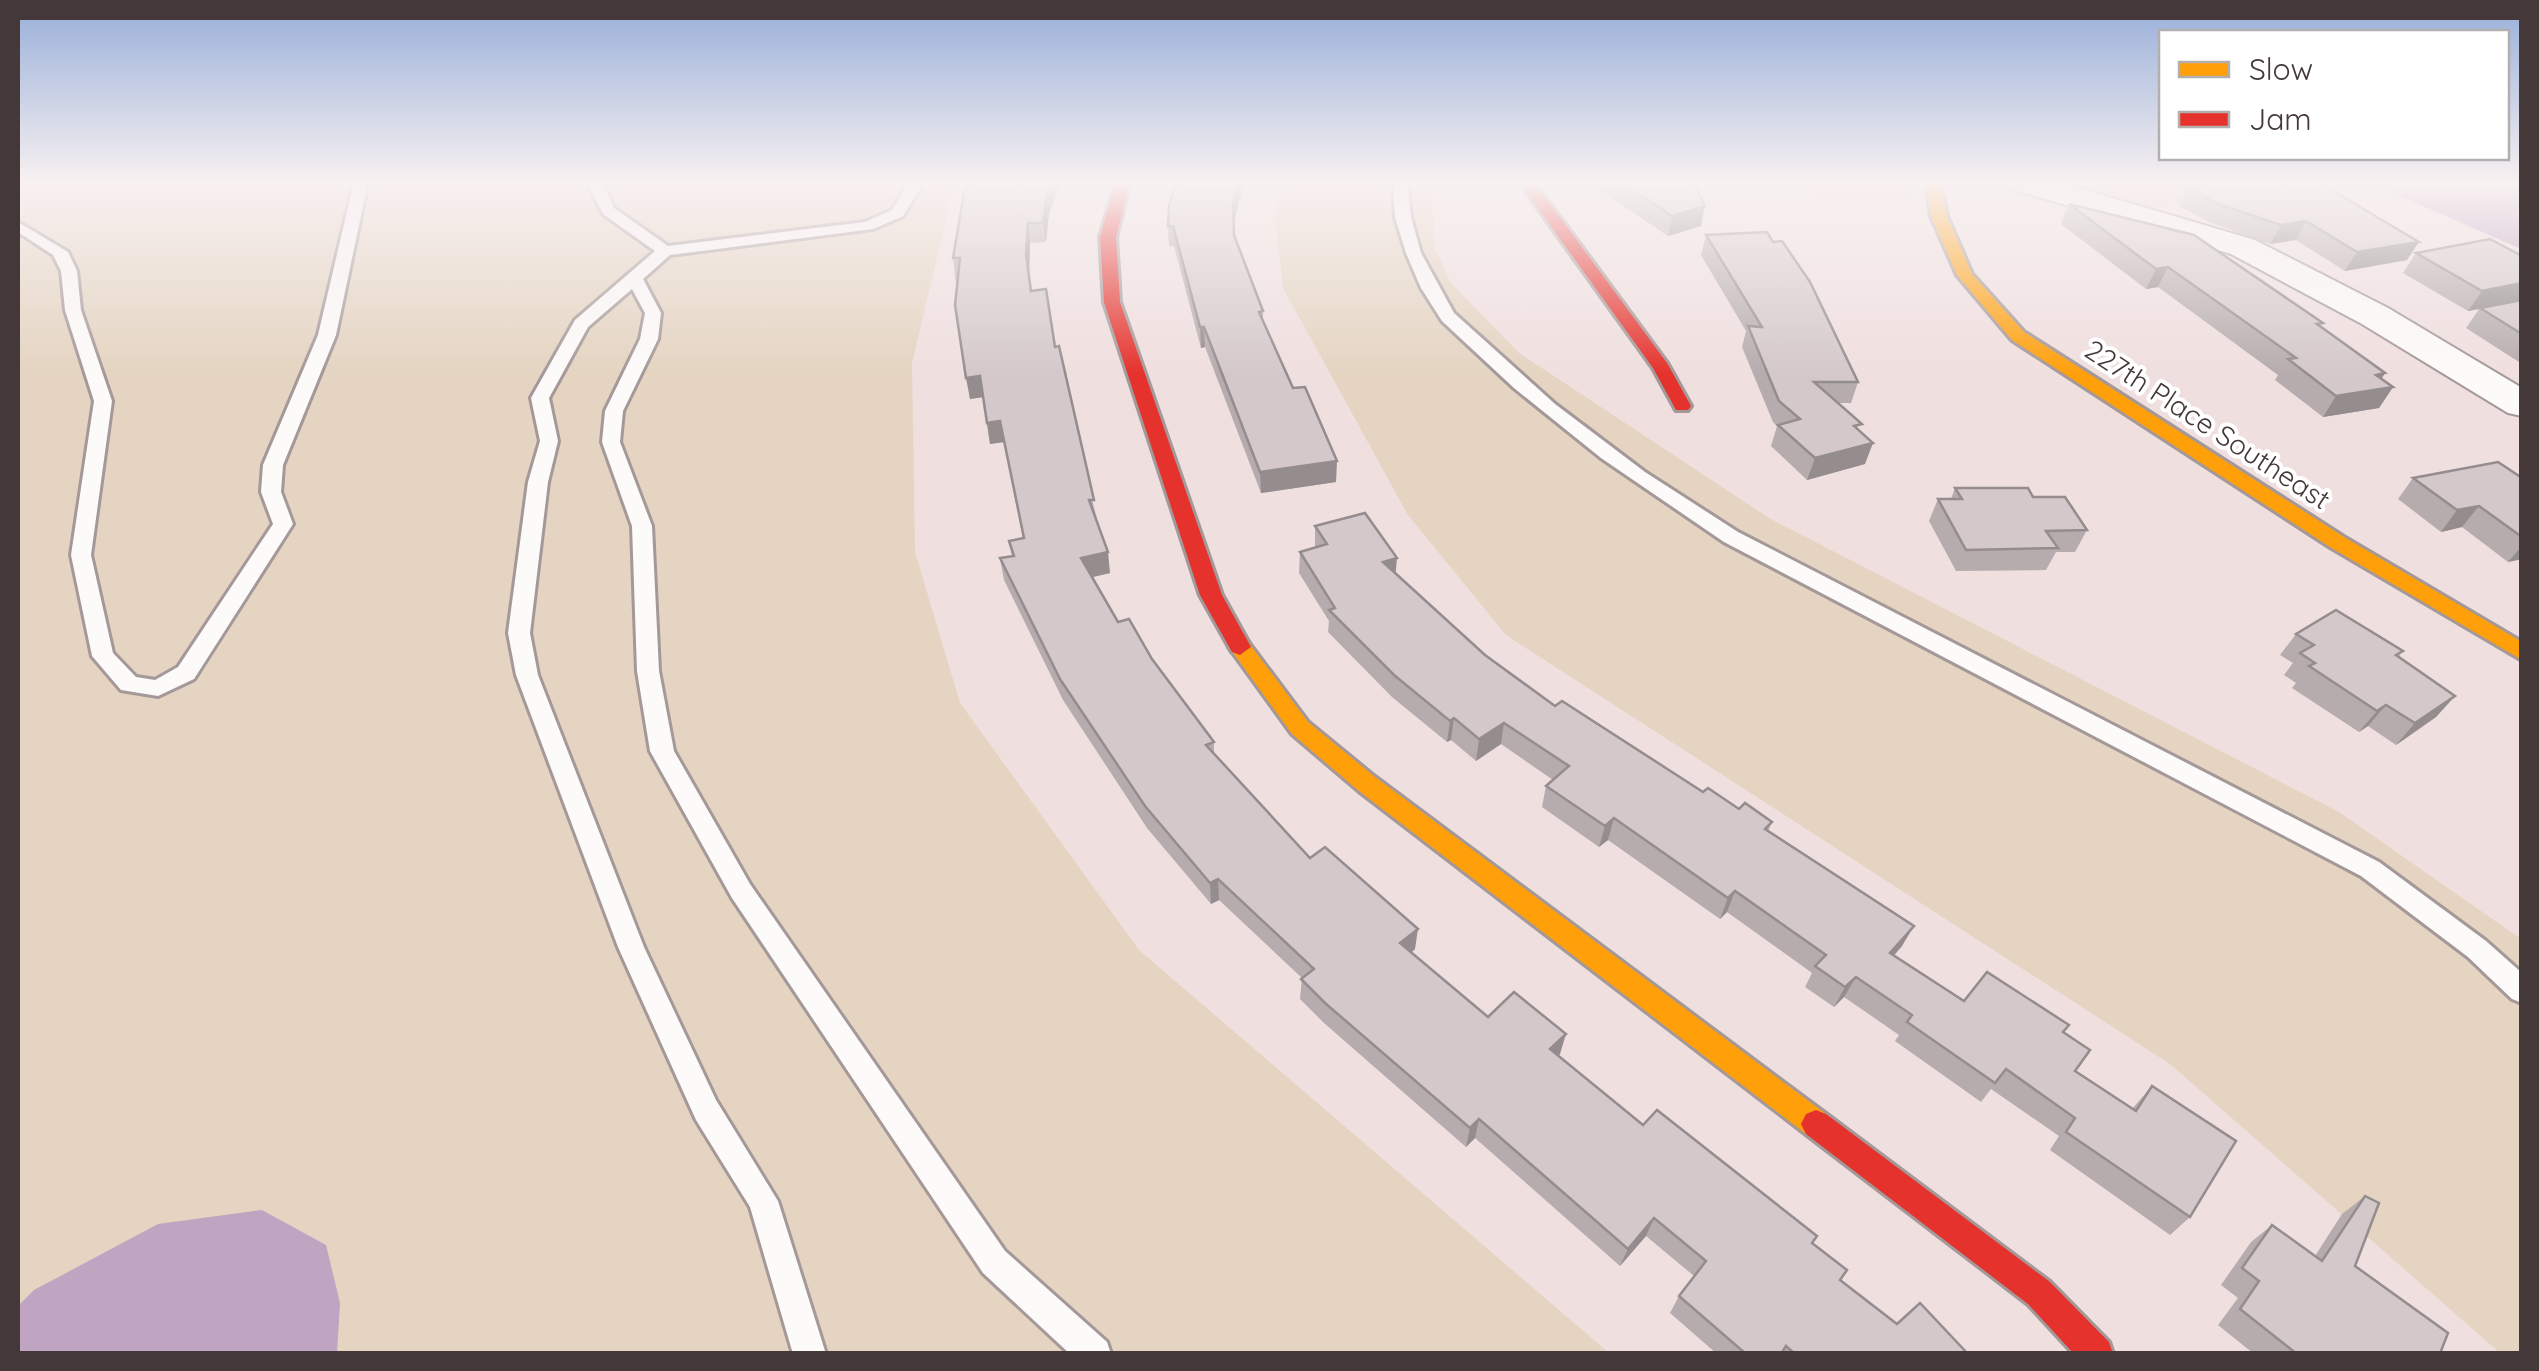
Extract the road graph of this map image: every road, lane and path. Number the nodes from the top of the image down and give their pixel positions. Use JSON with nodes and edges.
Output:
{"nodes":[{"id":1,"x":50,"y":246,"type":"edge"},
{"id":2,"x":347,"y":246,"type":"edge"},
{"id":3,"x":659,"y":246,"type":"edge"},
{"id":4,"x":699,"y":246,"type":"edge"},
{"id":5,"x":1109,"y":246,"type":"edge"},
{"id":6,"x":1414,"y":246,"type":"edge"},
{"id":7,"x":1573,"y":246,"type":"edge"},
{"id":8,"x":1952,"y":246,"type":"edge"},
{"id":9,"x":2243,"y":246,"type":"edge"},
{"id":10,"x":665,"y":250,"type":"junction"},
{"id":11,"x":634,"y":278,"type":"junction"},
{"id":12,"x":2522,"y":405,"type":"edge"},
{"id":13,"x":1682,"y":406,"type":"dead end"},
{"id":14,"x":2522,"y":652,"type":"edge"},
{"id":15,"x":2522,"y":991,"type":"edge"},
{"id":16,"x":810,"y":1354,"type":"edge"},
{"id":17,"x":1095,"y":1354,"type":"edge"},
{"id":18,"x":2097,"y":1354,"type":"edge"}],
"edges":[{"from":1,"to":2,"type":"lane"},
{"from":3,"to":10,"type":"lane"},
{"from":4,"to":10,"type":"lane"},
{"from":5,"to":18,"type":"street"},
{"from":6,"to":15,"type":"lane"},
{"from":7,"to":13,"type":"street"},
{"from":8,"to":14,"type":"street","name":"227th Place Southeast"},
{"from":9,"to":12,"type":"street"},
{"from":10,"to":11,"type":"lane"},
{"from":11,"to":16,"type":"lane"},
{"from":11,"to":17,"type":"lane"}]}
